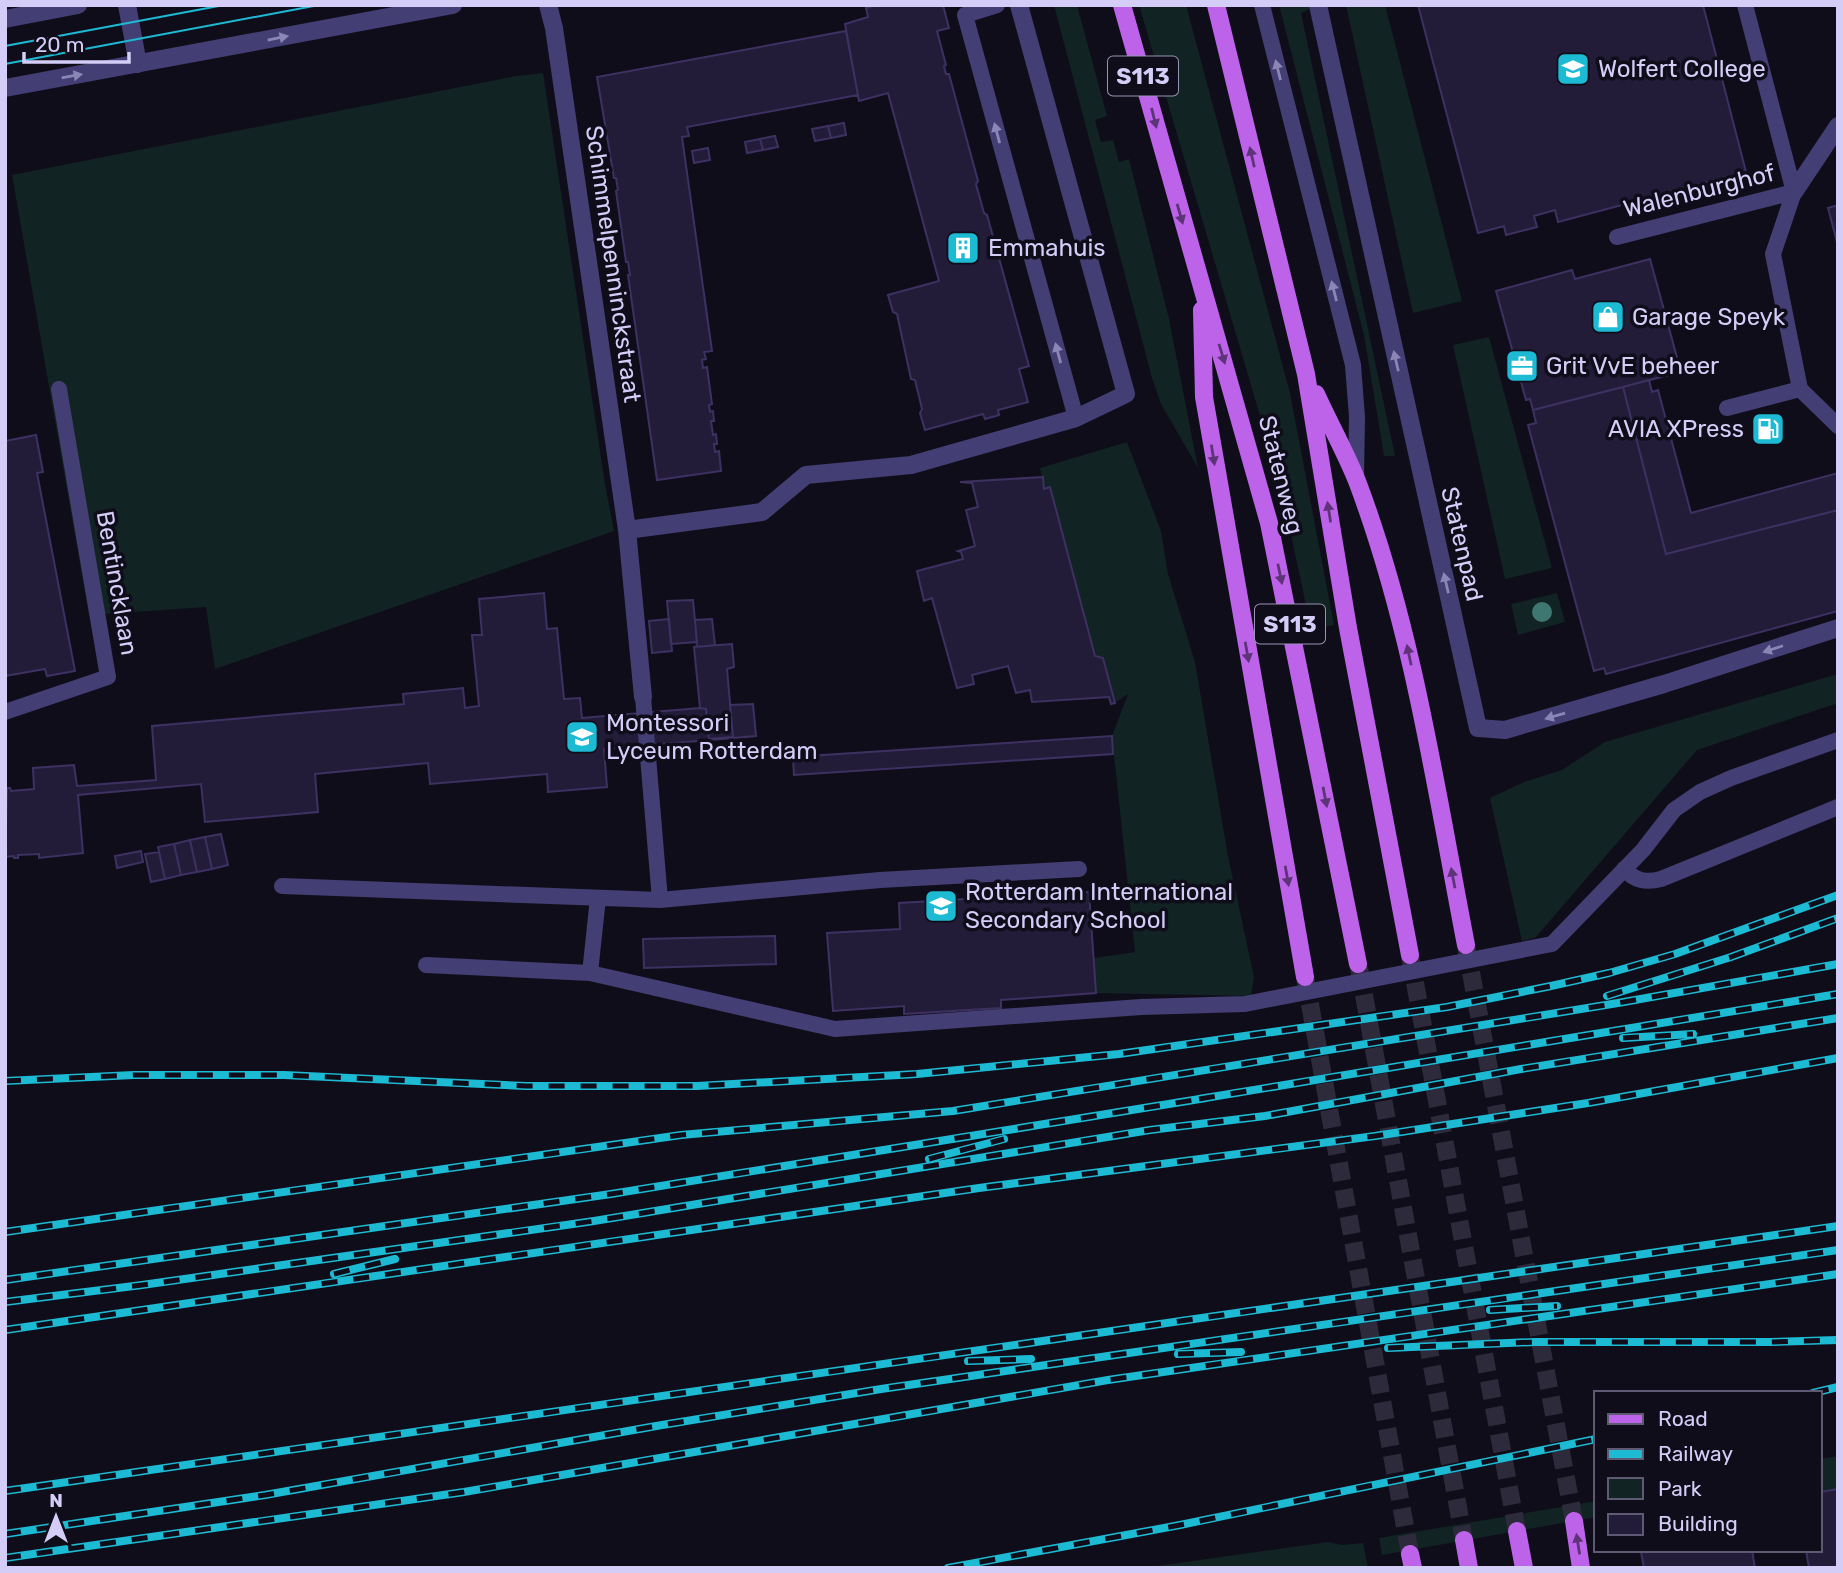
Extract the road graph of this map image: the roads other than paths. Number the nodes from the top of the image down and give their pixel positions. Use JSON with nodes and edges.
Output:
{"nodes":[{"id":1,"x":78,"y":5,"type":"edge"},
{"id":2,"x":127,"y":5,"type":"edge"},
{"id":3,"x":453,"y":5,"type":"edge"},
{"id":4,"x":548,"y":5,"type":"edge"},
{"id":5,"x":998,"y":5,"type":"edge"},
{"id":6,"x":1019,"y":5,"type":"edge"},
{"id":7,"x":1122,"y":5,"type":"edge"},
{"id":8,"x":1216,"y":5,"type":"edge"},
{"id":9,"x":1262,"y":5,"type":"edge"},
{"id":10,"x":1318,"y":5,"type":"edge"},
{"id":11,"x":1745,"y":5,"type":"edge"},
{"id":12,"x":5,"y":19,"type":"edge"},
{"id":13,"x":138,"y":64,"type":"junction"},
{"id":14,"x":5,"y":88,"type":"edge"},
{"id":15,"x":1838,"y":126,"type":"edge"},
{"id":16,"x":1794,"y":192,"type":"junction"},
{"id":17,"x":1617,"y":237,"type":"dead end"},
{"id":18,"x":1201,"y":289,"type":"junction"},
{"id":19,"x":1306,"y":374,"type":"junction"},
{"id":20,"x":59,"y":389,"type":"dead end"},
{"id":21,"x":1800,"y":389,"type":"junction"},
{"id":22,"x":1727,"y":408,"type":"dead end"},
{"id":23,"x":1076,"y":418,"type":"junction"},
{"id":24,"x":1838,"y":426,"type":"edge"},
{"id":25,"x":1356,"y":479,"type":"junction"},
{"id":26,"x":627,"y":530,"type":"junction"},
{"id":27,"x":1838,"y":628,"type":"edge"},
{"id":28,"x":643,"y":696,"type":"joint"},
{"id":29,"x":5,"y":712,"type":"edge"},
{"id":30,"x":1838,"y":740,"type":"edge"},
{"id":31,"x":1838,"y":807,"type":"edge"},
{"id":32,"x":1079,"y":869,"type":"dead end"},
{"id":33,"x":1624,"y":869,"type":"junction"},
{"id":34,"x":282,"y":886,"type":"dead end"},
{"id":35,"x":598,"y":898,"type":"junction"},
{"id":36,"x":660,"y":900,"type":"junction"},
{"id":37,"x":1466,"y":946,"type":"tunnel mouth"},
{"id":38,"x":1410,"y":955,"type":"tunnel mouth"},
{"id":39,"x":1358,"y":964,"type":"tunnel mouth"},
{"id":40,"x":426,"y":965,"type":"dead end"},
{"id":41,"x":590,"y":974,"type":"junction"},
{"id":42,"x":1305,"y":977,"type":"tunnel mouth"},
{"id":43,"x":1574,"y":1521,"type":"tunnel mouth"},
{"id":44,"x":1517,"y":1531,"type":"tunnel mouth"},
{"id":45,"x":1464,"y":1540,"type":"tunnel mouth"},
{"id":46,"x":1469,"y":1568,"type":"edge"},
{"id":47,"x":1524,"y":1568,"type":"edge"},
{"id":48,"x":1581,"y":1568,"type":"edge"}],
"edges":[{"from":1,"to":12,"type":"street"},
{"from":2,"to":13,"type":"street"},
{"from":13,"to":3,"type":"street","one_way":true},
{"from":4,"to":26,"type":"street","name":"Schimmelpenninckstraat"},
{"from":23,"to":5,"type":"lane","one_way":true},
{"from":6,"to":23,"type":"street"},
{"from":7,"to":18,"type":"main road","name":"Statenweg","number":"S113","one_way":true},
{"from":19,"to":8,"type":"main road","name":"Statenweg","number":"S113","one_way":true},
{"from":25,"to":9,"type":"lane","one_way":true},
{"from":27,"to":10,"type":"street","name":"Statenpad","one_way":true},
{"from":11,"to":16,"type":"lane","name":"Walenburghof"},
{"from":14,"to":13,"type":"street","one_way":true},
{"from":15,"to":16,"type":"street","name":"Walenburghof"},
{"from":16,"to":17,"type":"lane","name":"Walenburghof"},
{"from":16,"to":21,"type":"lane","name":"Walenburghof"},
{"from":18,"to":39,"type":"main road","name":"Statenweg","number":"S113","one_way":true},
{"from":18,"to":42,"type":"main road","number":"S113","one_way":true},
{"from":19,"to":25,"type":"main road","number":"S113"},
{"from":38,"to":19,"type":"main road","name":"Statenweg","number":"S113","one_way":true},
{"from":20,"to":29,"type":"lane","name":"Bentincklaan"},
{"from":21,"to":22,"type":"lane"},
{"from":21,"to":24,"type":"lane"},
{"from":23,"to":26,"type":"street"},
{"from":37,"to":25,"type":"main road","number":"S113","one_way":true},
{"from":26,"to":28,"type":"street","name":"Schimmelpenninckstraat"},
{"from":28,"to":36,"type":"lane"},
{"from":30,"to":33,"type":"lane"},
{"from":31,"to":33,"type":"lane"},
{"from":32,"to":36,"type":"lane"},
{"from":33,"to":41,"type":"lane"},
{"from":34,"to":35,"type":"lane"},
{"from":35,"to":36,"type":"lane"},
{"from":35,"to":41,"type":"lane"},
{"from":40,"to":41,"type":"lane"},
{"from":48,"to":43,"type":"main road","one_way":true},
{"from":44,"to":47,"type":"main road"},
{"from":45,"to":46,"type":"main road"}]}
